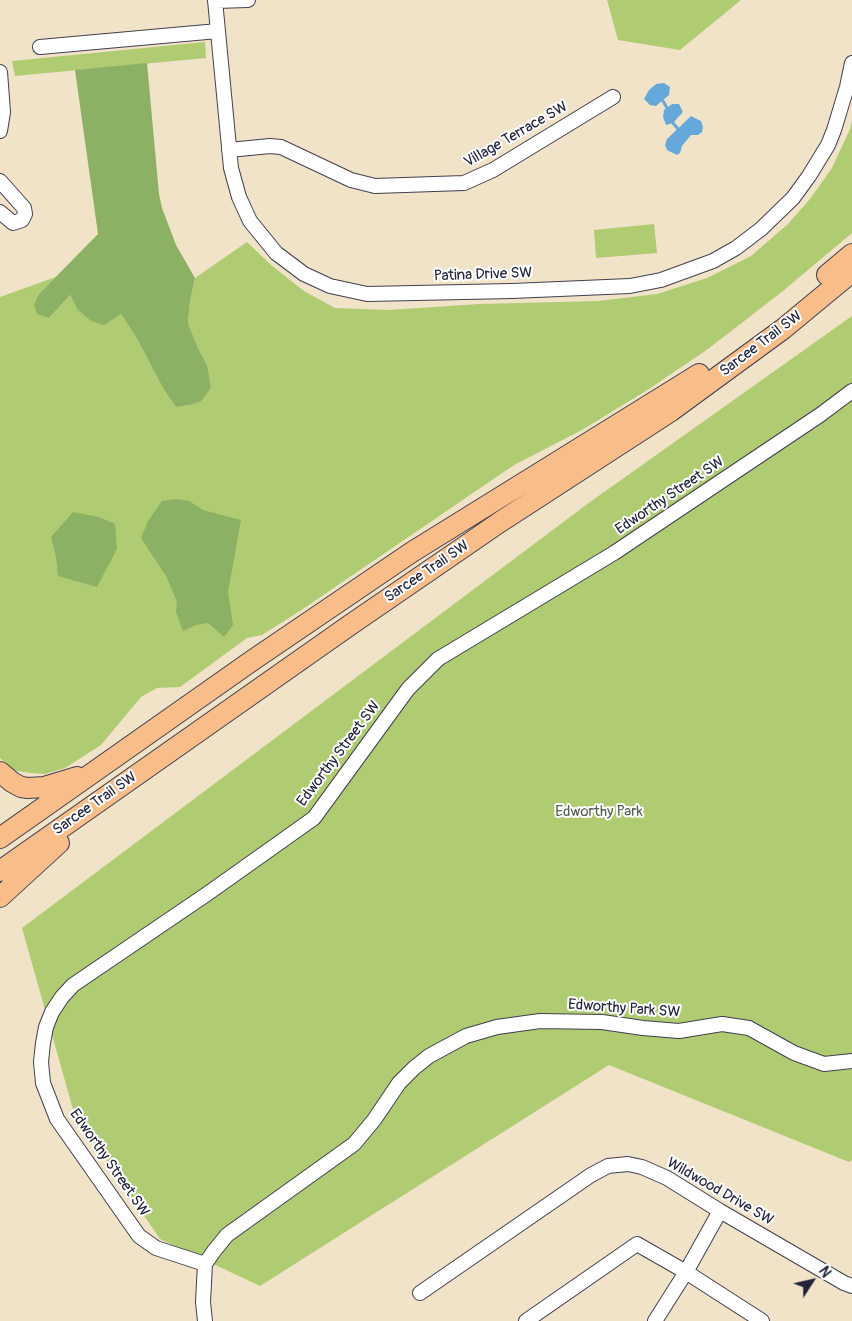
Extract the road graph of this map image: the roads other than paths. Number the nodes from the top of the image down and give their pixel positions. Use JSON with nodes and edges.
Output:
{"nodes":[{"id":1,"x":215,"y":0,"type":"edge"},
{"id":2,"x":248,"y":0,"type":"edge"},
{"id":3,"x":218,"y":31,"type":"junction"},
{"id":4,"x":40,"y":47,"type":"dead end"},
{"id":5,"x":852,"y":63,"type":"edge"},
{"id":6,"x":0,"y":72,"type":"edge"},
{"id":7,"x":613,"y":97,"type":"dead end"},
{"id":8,"x":0,"y":131,"type":"edge"},
{"id":9,"x":229,"y":150,"type":"junction"},
{"id":10,"x":0,"y":181,"type":"edge"},
{"id":11,"x":0,"y":212,"type":"edge"},
{"id":12,"x":852,"y":254,"type":"edge"},
{"id":13,"x":852,"y":272,"type":"edge"},
{"id":14,"x":852,"y":391,"type":"edge"},
{"id":15,"x":0,"y":772,"type":"edge"},
{"id":16,"x":91,"y":773,"type":"junction"},
{"id":17,"x":104,"y":798,"type":"junction"},
{"id":18,"x":0,"y":838,"type":"edge"},
{"id":19,"x":0,"y":871,"type":"edge"},
{"id":20,"x":0,"y":897,"type":"edge"},
{"id":21,"x":852,"y":1061,"type":"edge"},
{"id":22,"x":720,"y":1211,"type":"junction"},
{"id":23,"x":205,"y":1264,"type":"junction"},
{"id":24,"x":686,"y":1272,"type":"junction"},
{"id":25,"x":852,"y":1286,"type":"edge"},
{"id":26,"x":420,"y":1294,"type":"dead end"},
{"id":27,"x":206,"y":1321,"type":"edge"},
{"id":28,"x":526,"y":1321,"type":"edge"},
{"id":29,"x":655,"y":1321,"type":"edge"},
{"id":30,"x":762,"y":1321,"type":"edge"}],
"edges":[{"from":1,"to":2,"type":"street"},
{"from":1,"to":3,"type":"street","name":"Patina Drive SW"},
{"from":3,"to":4,"type":"street"},
{"from":3,"to":9,"type":"street","name":"Patina Drive SW"},
{"from":5,"to":9,"type":"street","name":"Patina Drive SW"},
{"from":6,"to":8,"type":"street"},
{"from":7,"to":9,"type":"street","name":"Village Terrace SW"},
{"from":10,"to":11,"type":"street"},
{"from":12,"to":16,"type":"highway","name":"Sarcee Trail SW"},
{"from":13,"to":17,"type":"highway","name":"Sarcee Trail SW"},
{"from":14,"to":23,"type":"street","name":"Edworthy Street SW"},
{"from":15,"to":16,"type":"highway"},
{"from":16,"to":18,"type":"highway","name":"Sarcee Trail SW"},
{"from":17,"to":19,"type":"highway","name":"Sarcee Trail SW"},
{"from":17,"to":20,"type":"highway"},
{"from":21,"to":23,"type":"street","name":"Edworthy Park SW"},
{"from":22,"to":24,"type":"street"},
{"from":22,"to":25,"type":"street","name":"Wildwood Drive SW"},
{"from":22,"to":26,"type":"street","name":"Wildwood Drive SW"},
{"from":23,"to":27,"type":"street"},
{"from":24,"to":28,"type":"street"},
{"from":24,"to":29,"type":"street"},
{"from":24,"to":30,"type":"street"}]}
